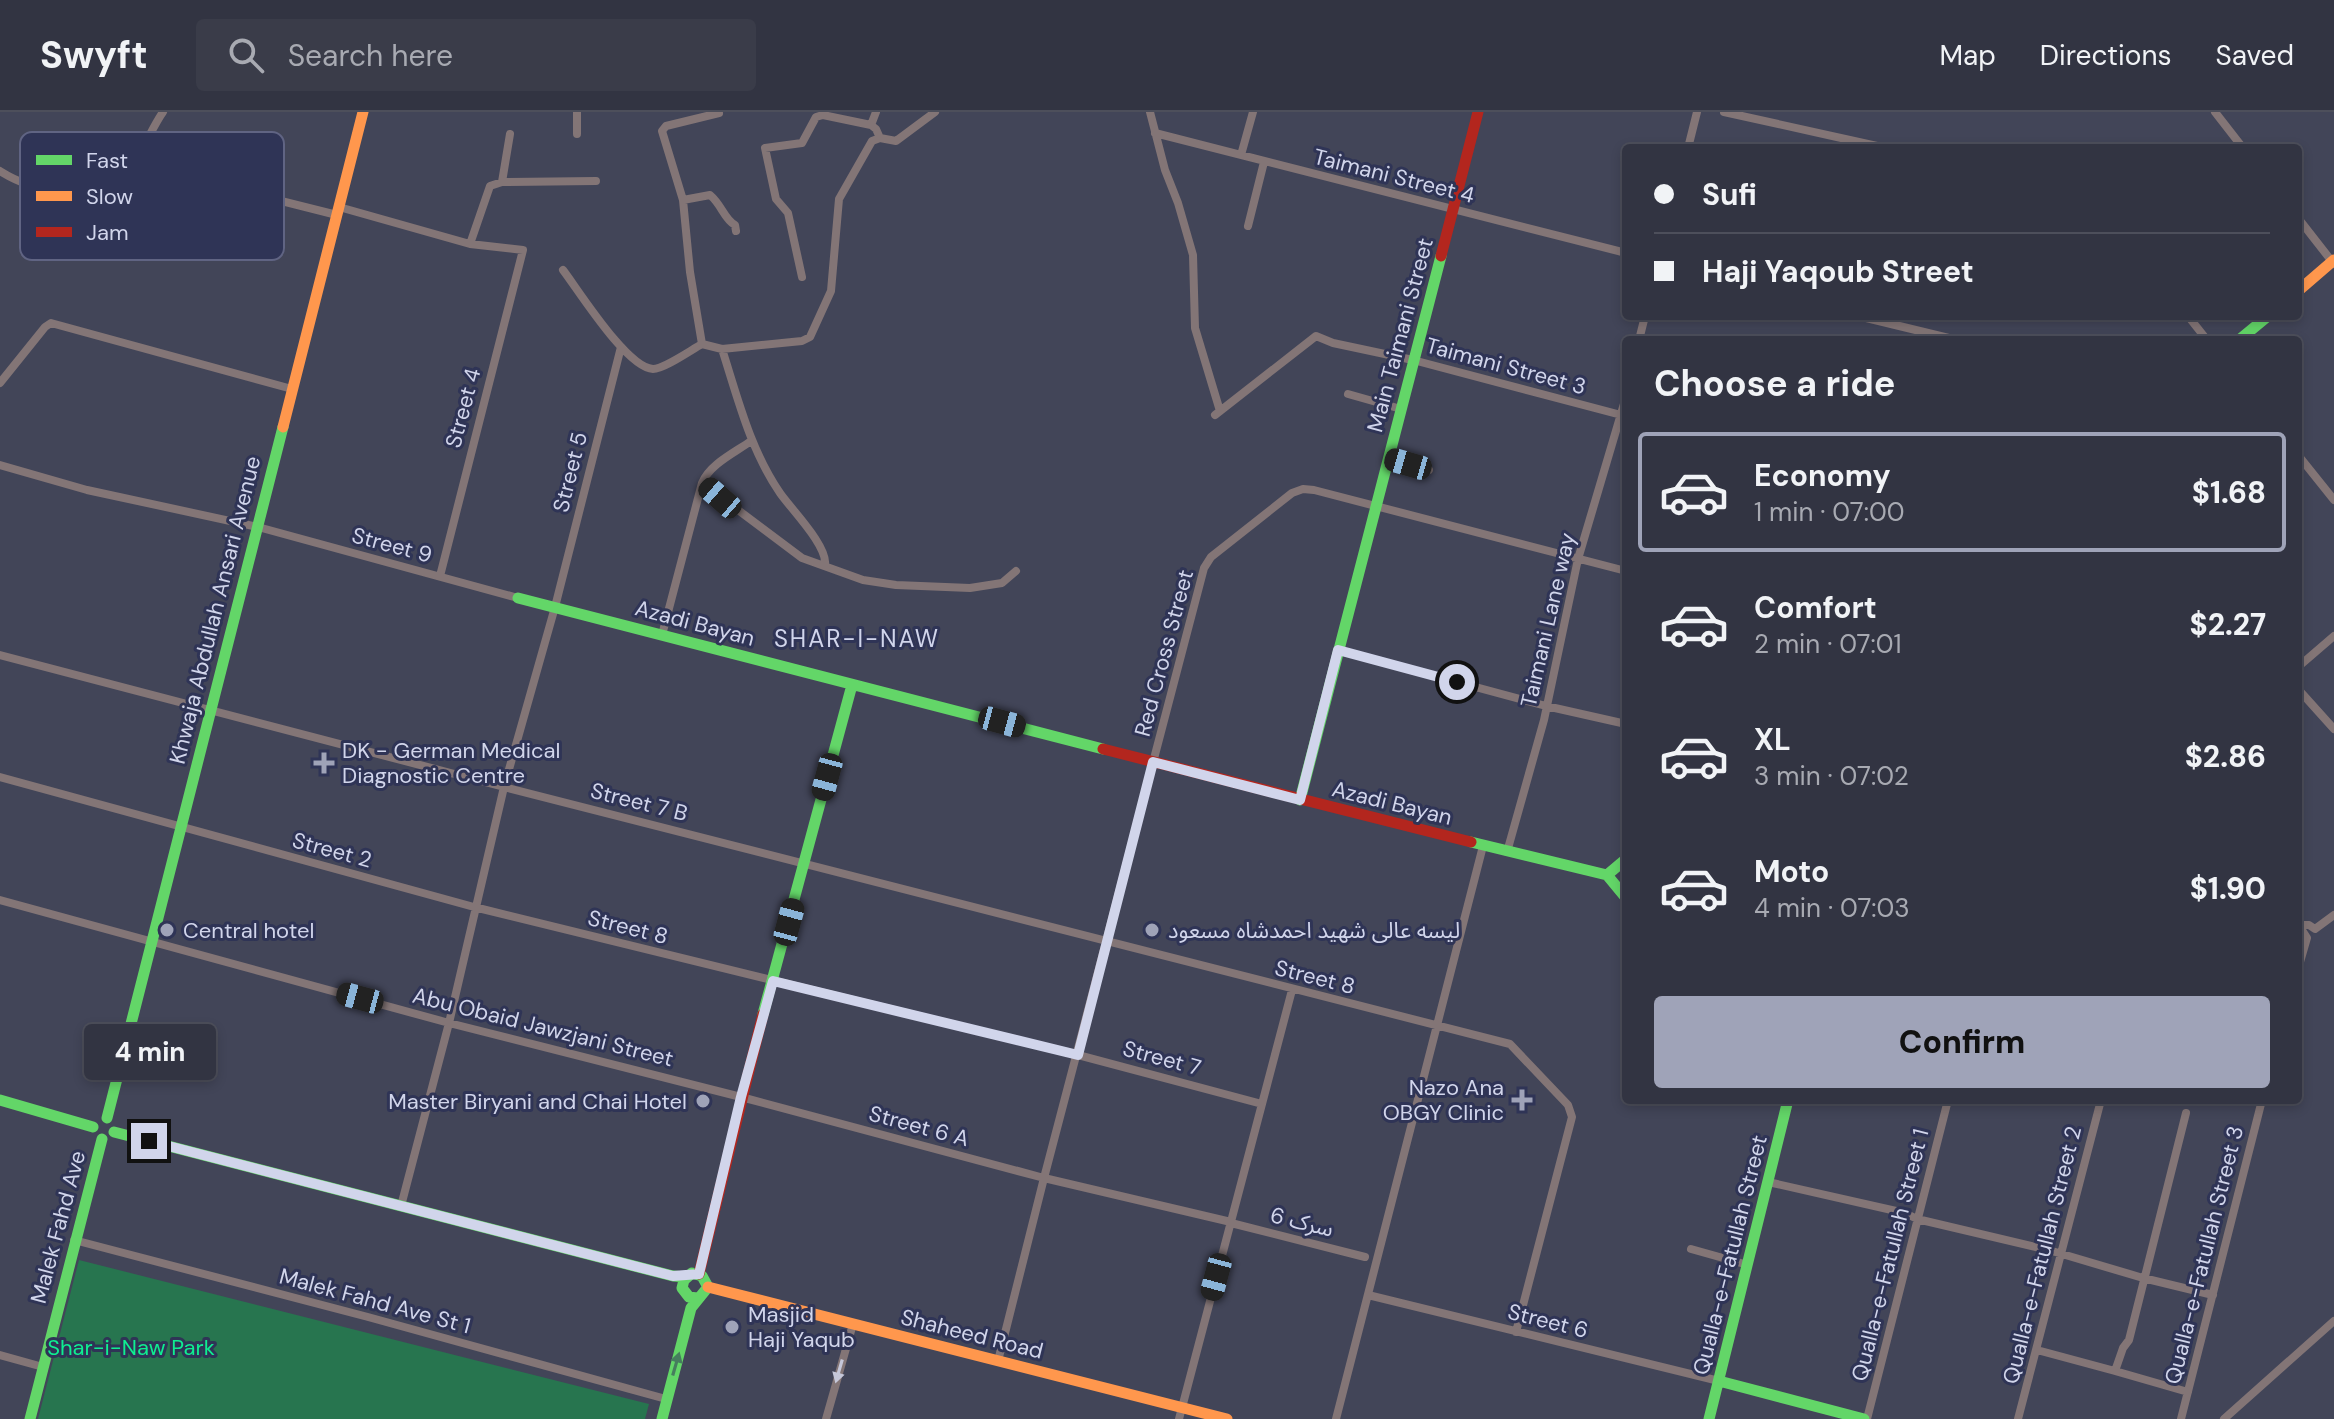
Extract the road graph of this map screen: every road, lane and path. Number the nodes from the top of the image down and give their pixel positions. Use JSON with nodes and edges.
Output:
{"nodes":[{"id":1,"x":163,"y":112,"type":"edge"},
{"id":2,"x":363,"y":112,"type":"edge"},
{"id":3,"x":577,"y":112,"type":"edge"},
{"id":4,"x":876,"y":112,"type":"edge"},
{"id":5,"x":935,"y":112,"type":"edge"},
{"id":6,"x":1150,"y":112,"type":"edge"},
{"id":7,"x":1253,"y":112,"type":"edge"},
{"id":8,"x":1478,"y":112,"type":"edge"},
{"id":9,"x":1697,"y":112,"type":"edge"},
{"id":10,"x":1724,"y":112,"type":"edge"},
{"id":11,"x":2215,"y":112,"type":"edge"},
{"id":12,"x":719,"y":113,"type":"edge"},
{"id":13,"x":871,"y":125,"type":"junction"},
{"id":14,"x":151,"y":132,"type":"edge"},
{"id":15,"x":1155,"y":133,"type":"junction"},
{"id":16,"x":510,"y":134,"type":"dead end"},
{"id":17,"x":577,"y":134,"type":"dead end"},
{"id":18,"x":880,"y":138,"type":"junction"},
{"id":19,"x":1689,"y":144,"type":"edge"},
{"id":20,"x":1868,"y":144,"type":"edge"},
{"id":21,"x":2240,"y":144,"type":"edge"},
{"id":22,"x":1241,"y":155,"type":"junction"},
{"id":23,"x":1264,"y":162,"type":"junction"},
{"id":24,"x":0,"y":171,"type":"edge"},
{"id":25,"x":20,"y":181,"type":"edge"},
{"id":26,"x":596,"y":181,"type":"dead end"},
{"id":27,"x":502,"y":182,"type":"junction"},
{"id":28,"x":284,"y":199,"type":"edge"},
{"id":29,"x":683,"y":200,"type":"junction"},
{"id":30,"x":1454,"y":210,"type":"junction"},
{"id":31,"x":338,"y":211,"type":"junction"},
{"id":32,"x":2302,"y":223,"type":"edge"},
{"id":33,"x":1248,"y":226,"type":"dead end"},
{"id":34,"x":736,"y":231,"type":"dead end"},
{"id":35,"x":470,"y":244,"type":"junction"},
{"id":36,"x":1622,"y":252,"type":"edge"},
{"id":37,"x":2333,"y":262,"type":"edge"},
{"id":38,"x":563,"y":270,"type":"dead end"},
{"id":39,"x":802,"y":277,"type":"dead end"},
{"id":40,"x":2302,"y":288,"type":"edge"},
{"id":41,"x":1874,"y":320,"type":"edge"},
{"id":42,"x":2191,"y":320,"type":"edge"},
{"id":43,"x":2263,"y":320,"type":"edge"},
{"id":44,"x":1940,"y":336,"type":"edge"},
{"id":45,"x":2204,"y":336,"type":"edge"},
{"id":46,"x":2244,"y":336,"type":"edge"},
{"id":47,"x":702,"y":344,"type":"junction"},
{"id":48,"x":621,"y":347,"type":"junction"},
{"id":49,"x":722,"y":349,"type":"junction"},
{"id":50,"x":1413,"y":360,"type":"junction"},
{"id":51,"x":1,"y":380,"type":"edge"},
{"id":52,"x":292,"y":389,"type":"junction"},
{"id":53,"x":1348,"y":394,"type":"dead end"},
{"id":54,"x":1401,"y":409,"type":"junction"},
{"id":55,"x":1622,"y":415,"type":"edge"},
{"id":56,"x":1622,"y":422,"type":"edge"},
{"id":57,"x":751,"y":441,"type":"junction"},
{"id":58,"x":1388,"y":459,"type":"junction"},
{"id":59,"x":2302,"y":460,"type":"edge"},
{"id":60,"x":0,"y":465,"type":"edge"},
{"id":61,"x":1429,"y":470,"type":"dead end"},
{"id":62,"x":702,"y":483,"type":"junction"},
{"id":63,"x":2334,"y":500,"type":"edge"},
{"id":64,"x":1375,"y":506,"type":"junction"},
{"id":65,"x":258,"y":527,"type":"junction"},
{"id":66,"x":1578,"y":559,"type":"junction"},
{"id":67,"x":825,"y":565,"type":"junction"},
{"id":68,"x":1622,"y":570,"type":"edge"},
{"id":69,"x":1016,"y":571,"type":"dead end"},
{"id":70,"x":440,"y":576,"type":"junction"},
{"id":71,"x":518,"y":598,"type":"joint"},
{"id":72,"x":555,"y":607,"type":"junction"},
{"id":73,"x":662,"y":635,"type":"junction"},
{"id":74,"x":2334,"y":636,"type":"edge"},
{"id":75,"x":1338,"y":650,"type":"junction"},
{"id":76,"x":0,"y":655,"type":"edge"},
{"id":77,"x":2302,"y":664,"type":"edge"},
{"id":78,"x":852,"y":685,"type":"junction"},
{"id":79,"x":2302,"y":693,"type":"edge"},
{"id":80,"x":1546,"y":706,"type":"junction"},
{"id":81,"x":210,"y":710,"type":"junction"},
{"id":82,"x":1622,"y":723,"type":"edge"},
{"id":83,"x":2334,"y":729,"type":"edge"},
{"id":84,"x":1153,"y":762,"type":"junction"},
{"id":85,"x":0,"y":777,"type":"edge"},
{"id":86,"x":504,"y":787,"type":"junction"},
{"id":87,"x":1300,"y":800,"type":"junction"},
{"id":88,"x":180,"y":829,"type":"junction"},
{"id":89,"x":1483,"y":846,"type":"junction"},
{"id":90,"x":1507,"y":852,"type":"junction"},
{"id":91,"x":804,"y":862,"type":"junction"},
{"id":92,"x":1622,"y":862,"type":"edge"},
{"id":93,"x":1607,"y":875,"type":"junction"},
{"id":94,"x":1622,"y":893,"type":"edge"},
{"id":95,"x":0,"y":900,"type":"edge"},
{"id":96,"x":474,"y":907,"type":"junction"},
{"id":97,"x":2334,"y":915,"type":"edge"},
{"id":98,"x":2302,"y":925,"type":"edge"},
{"id":99,"x":2302,"y":930,"type":"edge"},
{"id":100,"x":1107,"y":941,"type":"junction"},
{"id":101,"x":151,"y":942,"type":"junction"},
{"id":102,"x":2302,"y":955,"type":"edge"},
{"id":103,"x":773,"y":981,"type":"junction"},
{"id":104,"x":1292,"y":990,"type":"junction"},
{"id":105,"x":449,"y":1023,"type":"junction"},
{"id":106,"x":1437,"y":1025,"type":"junction"},
{"id":107,"x":1078,"y":1055,"type":"junction"},
{"id":108,"x":741,"y":1097,"type":"junction"},
{"id":109,"x":0,"y":1100,"type":"edge"},
{"id":110,"x":1262,"y":1104,"type":"junction"},
{"id":111,"x":1787,"y":1104,"type":"edge"},
{"id":112,"x":1947,"y":1104,"type":"edge"},
{"id":113,"x":2100,"y":1104,"type":"edge"},
{"id":114,"x":2261,"y":1104,"type":"edge"},
{"id":115,"x":2186,"y":1113,"type":"dead end"},
{"id":116,"x":107,"y":1118,"type":"junction"},
{"id":117,"x":93,"y":1127,"type":"junction"},
{"id":118,"x":114,"y":1132,"type":"junction"},
{"id":119,"x":102,"y":1139,"type":"junction"},
{"id":120,"x":1044,"y":1178,"type":"junction"},
{"id":121,"x":1768,"y":1182,"type":"junction"},
{"id":122,"x":1088,"y":1188,"type":"joint"},
{"id":123,"x":401,"y":1206,"type":"junction"},
{"id":124,"x":1917,"y":1219,"type":"junction"},
{"id":125,"x":1231,"y":1222,"type":"junction"},
{"id":126,"x":74,"y":1240,"type":"junction"},
{"id":127,"x":1691,"y":1249,"type":"dead end"},
{"id":128,"x":2061,"y":1256,"type":"junction"},
{"id":129,"x":1365,"y":1257,"type":"dead end"},
{"id":130,"x":1748,"y":1265,"type":"junction"},
{"id":131,"x":699,"y":1274,"type":"junction"},
{"id":132,"x":680,"y":1276,"type":"junction"},
{"id":133,"x":2143,"y":1278,"type":"junction"},
{"id":134,"x":708,"y":1287,"type":"junction"},
{"id":135,"x":1368,"y":1295,"type":"junction"},
{"id":136,"x":2213,"y":1295,"type":"junction"},
{"id":137,"x":697,"y":1298,"type":"junction"},
{"id":138,"x":2334,"y":1321,"type":"edge"},
{"id":139,"x":853,"y":1324,"type":"junction"},
{"id":140,"x":1516,"y":1332,"type":"junction"},
{"id":141,"x":2037,"y":1350,"type":"junction"},
{"id":142,"x":0,"y":1355,"type":"edge"},
{"id":143,"x":998,"y":1361,"type":"junction"},
{"id":144,"x":43,"y":1367,"type":"junction"},
{"id":145,"x":2115,"y":1371,"type":"junction"},
{"id":146,"x":1719,"y":1381,"type":"junction"},
{"id":147,"x":2188,"y":1392,"type":"junction"},
{"id":148,"x":666,"y":1399,"type":"junction"},
{"id":149,"x":1180,"y":1413,"type":"edge"},
{"id":150,"x":30,"y":1419,"type":"edge"},
{"id":151,"x":662,"y":1419,"type":"edge"},
{"id":152,"x":826,"y":1419,"type":"edge"},
{"id":153,"x":1227,"y":1419,"type":"edge"},
{"id":154,"x":1336,"y":1419,"type":"edge"},
{"id":155,"x":1709,"y":1419,"type":"edge"},
{"id":156,"x":1866,"y":1419,"type":"edge"},
{"id":157,"x":2018,"y":1419,"type":"edge"},
{"id":158,"x":2181,"y":1419,"type":"edge"},
{"id":159,"x":2224,"y":1419,"type":"edge"}],
"edges":[{"from":1,"to":14,"type":"street"},
{"from":2,"to":31,"type":"main road","name":"Khwaja Abdullah Ansari Avenue"},
{"from":3,"to":17,"type":"street"},
{"from":4,"to":13,"type":"street"},
{"from":5,"to":18,"type":"street"},
{"from":6,"to":15,"type":"street"},
{"from":7,"to":22,"type":"street"},
{"from":8,"to":30,"type":"main road","name":"Main Taimani Street"},
{"from":9,"to":19,"type":"street"},
{"from":10,"to":20,"type":"street"},
{"from":11,"to":21,"type":"street"},
{"from":12,"to":29,"type":"street"},
{"from":13,"to":18,"type":"street"},
{"from":13,"to":39,"type":"street"},
{"from":15,"to":22,"type":"street","name":"Taimani Street 4"},
{"from":15,"to":50,"type":"street","name":"Taimani Street 3"},
{"from":16,"to":27,"type":"street"},
{"from":18,"to":49,"type":"street"},
{"from":22,"to":23,"type":"street","name":"Taimani Street 4"},
{"from":23,"to":30,"type":"street","name":"Taimani Street 4"},
{"from":23,"to":33,"type":"street"},
{"from":24,"to":25,"type":"street"},
{"from":26,"to":27,"type":"street"},
{"from":27,"to":35,"type":"street"},
{"from":28,"to":31,"type":"street"},
{"from":29,"to":34,"type":"street"},
{"from":29,"to":47,"type":"street"},
{"from":30,"to":36,"type":"street","name":"Taimani Street 4"},
{"from":30,"to":50,"type":"main road","name":"Main Taimani Street"},
{"from":31,"to":35,"type":"street"},
{"from":31,"to":52,"type":"main road","name":"Khwaja Abdullah Ansari Avenue"},
{"from":32,"to":37,"type":"street"},
{"from":35,"to":70,"type":"street","name":"Street 4"},
{"from":37,"to":40,"type":"main road"},
{"from":38,"to":48,"type":"street"},
{"from":41,"to":44,"type":"street"},
{"from":42,"to":45,"type":"street"},
{"from":43,"to":46,"type":"main road"},
{"from":47,"to":48,"type":"street"},
{"from":47,"to":49,"type":"street"},
{"from":48,"to":72,"type":"street","name":"Street 5"},
{"from":49,"to":57,"type":"street"},
{"from":50,"to":54,"type":"main road","name":"Main Taimani Street"},
{"from":50,"to":55,"type":"street","name":"Taimani Street 3"},
{"from":51,"to":52,"type":"street"},
{"from":52,"to":65,"type":"main road","name":"Khwaja Abdullah Ansari Avenue"},
{"from":53,"to":54,"type":"street"},
{"from":54,"to":58,"type":"main road","name":"Main Taimani Street"},
{"from":56,"to":66,"type":"street","name":"Taimani Lane way"},
{"from":57,"to":62,"type":"street"},
{"from":57,"to":67,"type":"street"},
{"from":58,"to":61,"type":"street"},
{"from":58,"to":64,"type":"main road","name":"Main Taimani Street"},
{"from":59,"to":63,"type":"street"},
{"from":60,"to":65,"type":"street","name":"Street 9"},
{"from":62,"to":67,"type":"street"},
{"from":62,"to":73,"type":"street"},
{"from":64,"to":66,"type":"street","name":"Red Cross Street"},
{"from":64,"to":75,"type":"main road","name":"Main Taimani Street"},
{"from":64,"to":84,"type":"street","name":"Red Cross Street"},
{"from":65,"to":70,"type":"street","name":"Street 9"},
{"from":65,"to":81,"type":"main road","name":"Khwaja Abdullah Ansari Avenue"},
{"from":66,"to":68,"type":"street","name":"Red Cross Street"},
{"from":66,"to":80,"type":"street","name":"Taimani Lane way"},
{"from":67,"to":69,"type":"street"},
{"from":70,"to":71,"type":"street","name":"Street 9"},
{"from":71,"to":72,"type":"main road","name":"Azadi Bayan"},
{"from":72,"to":73,"type":"main road","name":"Azadi Bayan"},
{"from":72,"to":86,"type":"street","name":"Street 5"},
{"from":73,"to":78,"type":"main road","name":"Azadi Bayan"},
{"from":74,"to":77,"type":"street"},
{"from":75,"to":80,"type":"street"},
{"from":75,"to":87,"type":"main road","name":"Main Taimani Street"},
{"from":76,"to":81,"type":"street","name":"Street 7 B"},
{"from":78,"to":84,"type":"main road","name":"Azadi Bayan"},
{"from":78,"to":91,"type":"main road"},
{"from":79,"to":83,"type":"street"},
{"from":80,"to":82,"type":"street"},
{"from":80,"to":90,"type":"street","name":"Taimani Lane way"},
{"from":81,"to":86,"type":"street","name":"Street 7 B"},
{"from":81,"to":88,"type":"main road","name":"Khwaja Abdullah Ansari Avenue"},
{"from":84,"to":87,"type":"main road","name":"Azadi Bayan"},
{"from":84,"to":100,"type":"street","name":"Red Cross Street"},
{"from":85,"to":88,"type":"street","name":"Street 2"},
{"from":86,"to":91,"type":"street","name":"Street 7 B"},
{"from":86,"to":96,"type":"street","name":"Street 5"},
{"from":87,"to":89,"type":"main road","name":"Azadi Bayan"},
{"from":88,"to":96,"type":"street","name":"Street 2"},
{"from":88,"to":101,"type":"main road","name":"Khwaja Abdullah Ansari Avenue"},
{"from":89,"to":90,"type":"main road","name":"Azadi Bayan"},
{"from":89,"to":106,"type":"street"},
{"from":90,"to":93,"type":"main road","name":"Azadi Bayan"},
{"from":91,"to":100,"type":"street","name":"Street 8"},
{"from":91,"to":103,"type":"main road"},
{"from":92,"to":93,"type":"main road"},
{"from":93,"to":94,"type":"main road"},
{"from":95,"to":101,"type":"street","name":"Abu Obaid Jawzjani Street"},
{"from":96,"to":103,"type":"street","name":"Street 8"},
{"from":96,"to":105,"type":"street","name":"Street 5"},
{"from":97,"to":98,"type":"street"},
{"from":99,"to":102,"type":"street"},
{"from":100,"to":104,"type":"street","name":"Street 8"},
{"from":100,"to":107,"type":"street","name":"Red Cross Street"},
{"from":101,"to":105,"type":"street","name":"Abu Obaid Jawzjani Street"},
{"from":101,"to":116,"type":"main road","name":"Khwaja Abdullah Ansari Avenue"},
{"from":103,"to":107,"type":"street","name":"Street 7"},
{"from":103,"to":108,"type":"main road"},
{"from":104,"to":106,"type":"street","name":"Street 8"},
{"from":104,"to":110,"type":"street"},
{"from":105,"to":108,"type":"street","name":"Abu Obaid Jawzjani Street"},
{"from":105,"to":123,"type":"street","name":"Street 5"},
{"from":106,"to":135,"type":"street"},
{"from":106,"to":140,"type":"street","name":"Street 8"},
{"from":107,"to":110,"type":"street","name":"Street 7"},
{"from":107,"to":120,"type":"street","name":"Red Cross Street"},
{"from":108,"to":120,"type":"street","name":"Street 6 A"},
{"from":108,"to":131,"type":"main road"},
{"from":109,"to":117,"type":"main road"},
{"from":110,"to":125,"type":"street"},
{"from":111,"to":121,"type":"main road","name":"Qualla-e-Fatullah Street"},
{"from":112,"to":124,"type":"street","name":"Qualla-e-Fatullah Street 1"},
{"from":113,"to":128,"type":"street","name":"Qualla-e-Fatullah Street 2"},
{"from":114,"to":136,"type":"street","name":"Qualla-e-Fatullah Street 3"},
{"from":115,"to":133,"type":"street"},
{"from":116,"to":117,"type":"main road"},
{"from":116,"to":118,"type":"main road"},
{"from":117,"to":119,"type":"main road"},
{"from":118,"to":119,"type":"main road"},
{"from":118,"to":123,"type":"main road"},
{"from":119,"to":126,"type":"main road","name":"Malek Fahd Ave"},
{"from":120,"to":122,"type":"street","name":"Street 6 A"},
{"from":120,"to":143,"type":"street","name":"Red Cross Street"},
{"from":121,"to":124,"type":"street"},
{"from":121,"to":130,"type":"main road","name":"Qualla-e-Fatullah Street"},
{"from":122,"to":125,"type":"street","name":"سرک 6"},
{"from":123,"to":132,"type":"main road"},
{"from":124,"to":128,"type":"street"},
{"from":124,"to":156,"type":"street","name":"Qualla-e-Fatullah Street 1"},
{"from":125,"to":129,"type":"street","name":"سرک 6"},
{"from":125,"to":149,"type":"street"},
{"from":126,"to":144,"type":"main road","name":"Malek Fahd Ave"},
{"from":126,"to":148,"type":"street","name":"Malek Fahd Ave St 1"},
{"from":127,"to":130,"type":"street"},
{"from":128,"to":133,"type":"street"},
{"from":128,"to":141,"type":"street","name":"Qualla-e-Fatullah Street 2"},
{"from":130,"to":146,"type":"main road","name":"Qualla-e-Fatullah Street"},
{"from":131,"to":132,"type":"main road"},
{"from":131,"to":134,"type":"main road"},
{"from":132,"to":137,"type":"main road"},
{"from":133,"to":136,"type":"street"},
{"from":133,"to":145,"type":"street"},
{"from":134,"to":137,"type":"main road"},
{"from":134,"to":139,"type":"main road","name":"Shaheed Road"},
{"from":135,"to":140,"type":"street","name":"Street 6"},
{"from":135,"to":154,"type":"street"},
{"from":136,"to":147,"type":"street","name":"Qualla-e-Fatullah Street 3"},
{"from":148,"to":137,"type":"main road","one_way":true},
{"from":138,"to":159,"type":"street"},
{"from":139,"to":143,"type":"main road","name":"Shaheed Road"},
{"from":139,"to":152,"type":"street","one_way":true},
{"from":140,"to":146,"type":"street","name":"Street 6"},
{"from":141,"to":145,"type":"street"},
{"from":141,"to":157,"type":"street","name":"Qualla-e-Fatullah Street 2"},
{"from":142,"to":144,"type":"street"},
{"from":143,"to":149,"type":"main road","name":"Shaheed Road"},
{"from":144,"to":150,"type":"main road","name":"Malek Fahd Ave"},
{"from":145,"to":147,"type":"street"},
{"from":146,"to":155,"type":"main road","name":"Qualla-e-Fatullah Street"},
{"from":146,"to":156,"type":"main road"},
{"from":147,"to":158,"type":"street","name":"Qualla-e-Fatullah Street 3"},
{"from":148,"to":151,"type":"main road"},
{"from":149,"to":153,"type":"main road","name":"Shaheed Road"}]}
